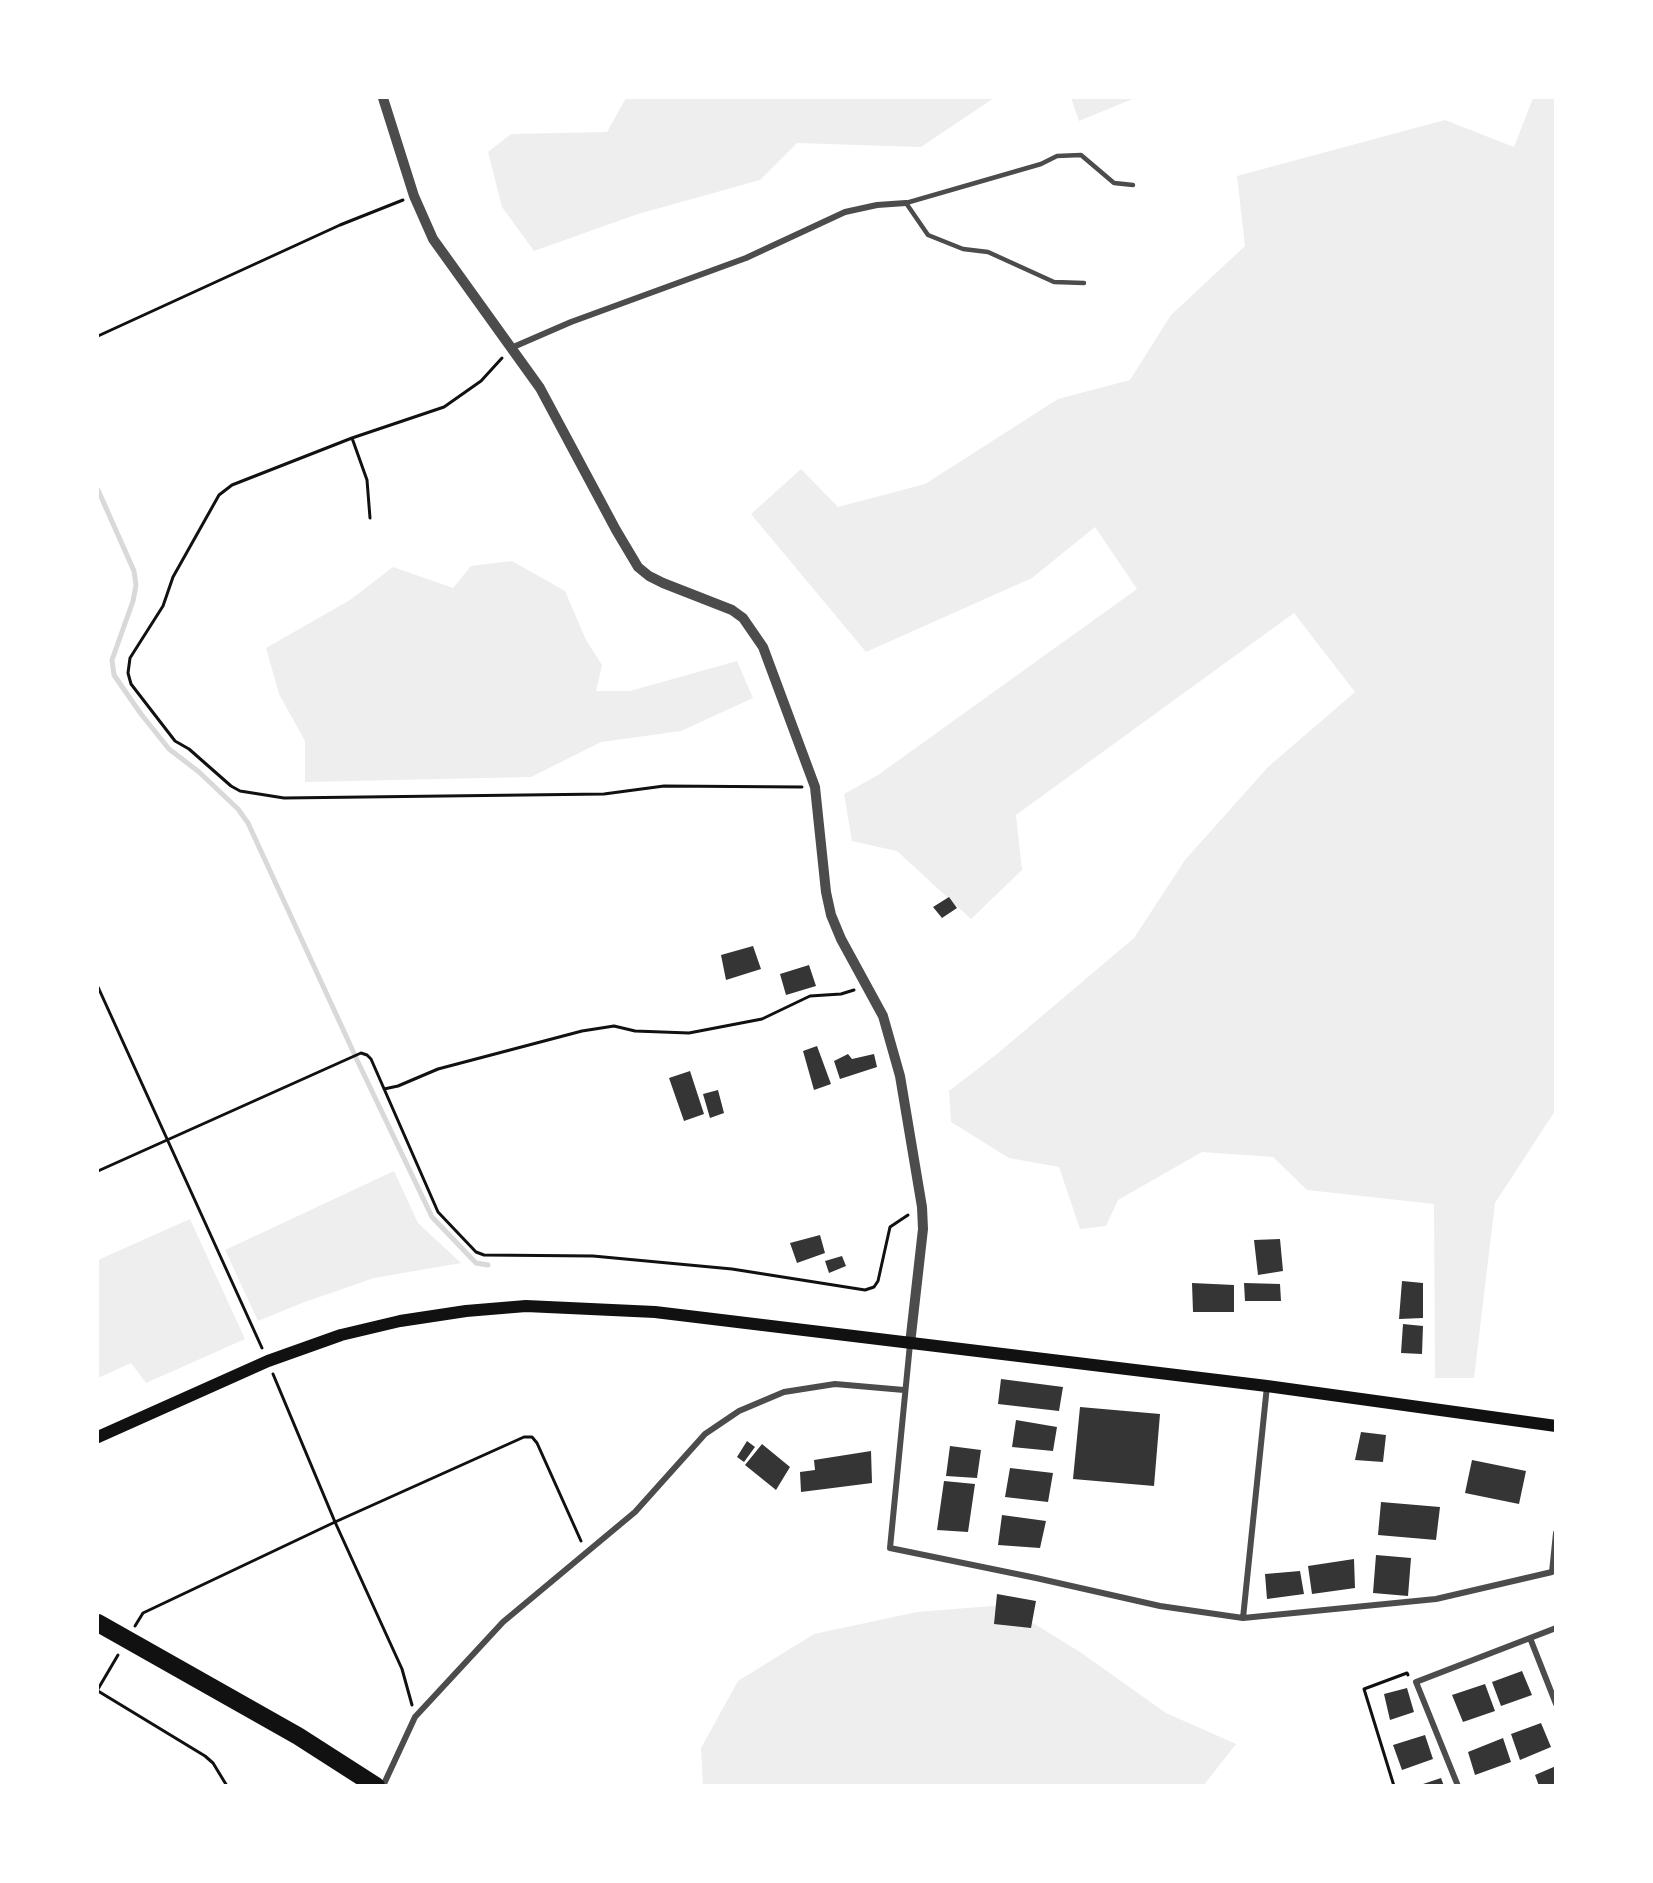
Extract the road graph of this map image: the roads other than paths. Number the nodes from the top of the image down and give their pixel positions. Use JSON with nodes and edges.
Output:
{"nodes":[{"id":1,"x":383,"y":98,"type":"edge"},
{"id":2,"x":1133,"y":185,"type":"dead end"},
{"id":3,"x":906,"y":203,"type":"junction"},
{"id":4,"x":1084,"y":283,"type":"dead end"},
{"id":5,"x":511,"y":348,"type":"junction"},
{"id":6,"x":910,"y":1344,"type":"junction"},
{"id":7,"x":1267,"y":1386,"type":"junction"},
{"id":8,"x":904,"y":1390,"type":"junction"},
{"id":9,"x":1556,"y":1426,"type":"edge"},
{"id":10,"x":98,"y":1437,"type":"edge"},
{"id":11,"x":1556,"y":1533,"type":"edge"},
{"id":12,"x":1242,"y":1618,"type":"junction"},
{"id":13,"x":98,"y":1623,"type":"edge"},
{"id":14,"x":1556,"y":1628,"type":"edge"},
{"id":15,"x":1530,"y":1638,"type":"junction"},
{"id":16,"x":1556,"y":1704,"type":"edge"},
{"id":17,"x":376,"y":1785,"type":"edge"},
{"id":18,"x":383,"y":1785,"type":"edge"},
{"id":19,"x":1458,"y":1785,"type":"edge"}],
"edges":[{"from":1,"to":5,"type":"street"},
{"from":2,"to":3,"type":"lane"},
{"from":3,"to":4,"type":"lane"},
{"from":3,"to":5,"type":"street"},
{"from":5,"to":6,"type":"street"},
{"from":6,"to":7,"type":"main road"},
{"from":6,"to":8,"type":"street"},
{"from":6,"to":10,"type":"main road"},
{"from":7,"to":9,"type":"main road"},
{"from":7,"to":12,"type":"street"},
{"from":8,"to":12,"type":"street"},
{"from":8,"to":18,"type":"street"},
{"from":11,"to":12,"type":"street"},
{"from":13,"to":17,"type":"highway"},
{"from":14,"to":15,"type":"street"},
{"from":15,"to":16,"type":"street"},
{"from":15,"to":19,"type":"street"}]}
